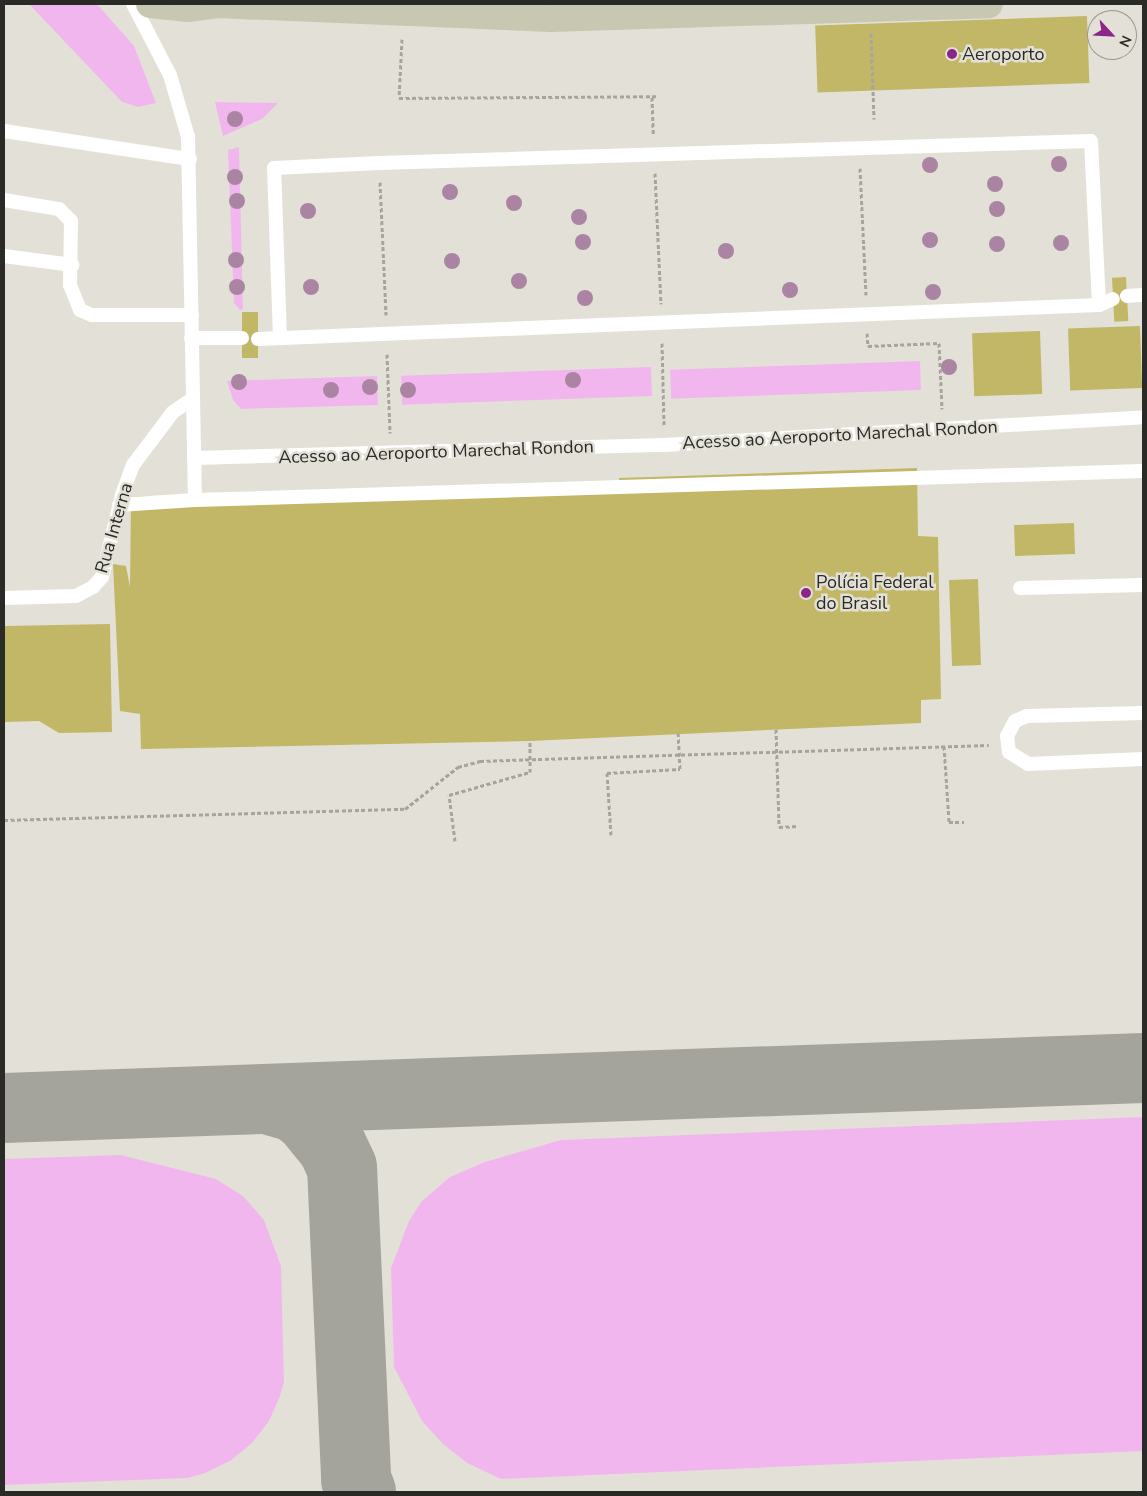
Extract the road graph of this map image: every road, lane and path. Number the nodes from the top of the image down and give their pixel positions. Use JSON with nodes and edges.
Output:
{"nodes":[{"id":1,"x":133,"y":4,"type":"edge"},
{"id":2,"x":150,"y":4,"type":"edge"},
{"id":3,"x":218,"y":4,"type":"edge"},
{"id":4,"x":989,"y":4,"type":"edge"},
{"id":5,"x":870,"y":7,"type":"junction"},
{"id":6,"x":402,"y":36,"type":"dead end"},
{"id":7,"x":652,"y":96,"type":"junction"},
{"id":8,"x":656,"y":96,"type":"dead end"},
{"id":9,"x":874,"y":119,"type":"dead end"},
{"id":10,"x":4,"y":131,"type":"edge"},
{"id":11,"x":654,"y":154,"type":"junction"},
{"id":12,"x":190,"y":159,"type":"junction"},
{"id":13,"x":379,"y":163,"type":"junction"},
{"id":14,"x":4,"y":200,"type":"edge"},
{"id":15,"x":4,"y":256,"type":"edge"},
{"id":16,"x":72,"y":265,"type":"junction"},
{"id":17,"x":1143,"y":295,"type":"edge"},
{"id":18,"x":1099,"y":305,"type":"junction"},
{"id":19,"x":192,"y":315,"type":"junction"},
{"id":20,"x":662,"y":322,"type":"junction"},
{"id":21,"x":386,"y":334,"type":"junction"},
{"id":22,"x":192,"y":338,"type":"junction"},
{"id":23,"x":242,"y":338,"type":"dead end"},
{"id":24,"x":280,"y":338,"type":"junction"},
{"id":25,"x":258,"y":339,"type":"dead end"},
{"id":26,"x":192,"y":398,"type":"junction"},
{"id":27,"x":1143,"y":417,"type":"edge"},
{"id":28,"x":664,"y":445,"type":"junction"},
{"id":29,"x":390,"y":453,"type":"junction"},
{"id":30,"x":194,"y":458,"type":"junction"},
{"id":31,"x":1143,"y":471,"type":"edge"},
{"id":32,"x":194,"y":500,"type":"junction"},
{"id":33,"x":119,"y":505,"type":"junction"},
{"id":34,"x":1143,"y":585,"type":"edge"},
{"id":35,"x":1020,"y":588,"type":"dead end"},
{"id":36,"x":4,"y":598,"type":"edge"},
{"id":37,"x":1143,"y":713,"type":"edge"},
{"id":38,"x":776,"y":729,"type":"dead end"},
{"id":39,"x":678,"y":733,"type":"dead end"},
{"id":40,"x":530,"y":741,"type":"dead end"},
{"id":41,"x":985,"y":744,"type":"dead end"},
{"id":42,"x":944,"y":746,"type":"junction"},
{"id":43,"x":777,"y":752,"type":"junction"},
{"id":44,"x":679,"y":756,"type":"junction"},
{"id":45,"x":1143,"y":759,"type":"edge"},
{"id":46,"x":530,"y":761,"type":"junction"},
{"id":47,"x":4,"y":820,"type":"edge"},
{"id":48,"x":964,"y":822,"type":"dead end"},
{"id":49,"x":798,"y":826,"type":"dead end"},
{"id":50,"x":611,"y":835,"type":"dead end"},
{"id":51,"x":455,"y":840,"type":"dead end"}],
"edges":[{"from":1,"to":12,"type":"lane"},
{"from":2,"to":3,"type":"main road"},
{"from":3,"to":5,"type":"main road"},
{"from":4,"to":5,"type":"main road"},
{"from":5,"to":9,"type":"path"},
{"from":6,"to":7,"type":"path"},
{"from":7,"to":8,"type":"path"},
{"from":7,"to":11,"type":"path"},
{"from":10,"to":12,"type":"lane"},
{"from":11,"to":13,"type":"lane"},
{"from":11,"to":18,"type":"lane"},
{"from":11,"to":20,"type":"path"},
{"from":12,"to":19,"type":"lane"},
{"from":13,"to":21,"type":"path"},
{"from":13,"to":24,"type":"lane"},
{"from":14,"to":16,"type":"lane"},
{"from":15,"to":16,"type":"lane"},
{"from":16,"to":19,"type":"lane"},
{"from":17,"to":18,"type":"lane"},
{"from":18,"to":20,"type":"lane"},
{"from":19,"to":22,"type":"lane"},
{"from":20,"to":21,"type":"lane"},
{"from":20,"to":28,"type":"path"},
{"from":21,"to":24,"type":"lane"},
{"from":21,"to":29,"type":"path"},
{"from":22,"to":23,"type":"lane"},
{"from":22,"to":26,"type":"lane"},
{"from":24,"to":25,"type":"lane"},
{"from":26,"to":30,"type":"lane"},
{"from":26,"to":33,"type":"lane","name":"Rua Interna"},
{"from":27,"to":28,"type":"lane","name":"Acesso ao Aeroporto Marechal Rondon"},
{"from":28,"to":29,"type":"lane","name":"Acesso ao Aeroporto Marechal Rondon"},
{"from":29,"to":30,"type":"lane","name":"Acesso ao Aeroporto Marechal Rondon"},
{"from":30,"to":32,"type":"lane"},
{"from":31,"to":32,"type":"lane"},
{"from":32,"to":33,"type":"lane"},
{"from":33,"to":36,"type":"lane","name":"Rua Interna"},
{"from":34,"to":35,"type":"lane"},
{"from":37,"to":45,"type":"lane"},
{"from":38,"to":43,"type":"path"},
{"from":39,"to":44,"type":"path"},
{"from":40,"to":46,"type":"path"},
{"from":41,"to":42,"type":"path"},
{"from":42,"to":43,"type":"path"},
{"from":42,"to":48,"type":"path"},
{"from":43,"to":44,"type":"path"},
{"from":43,"to":49,"type":"path"},
{"from":44,"to":46,"type":"path"},
{"from":44,"to":50,"type":"path"},
{"from":46,"to":47,"type":"path"},
{"from":46,"to":51,"type":"path"}]}
